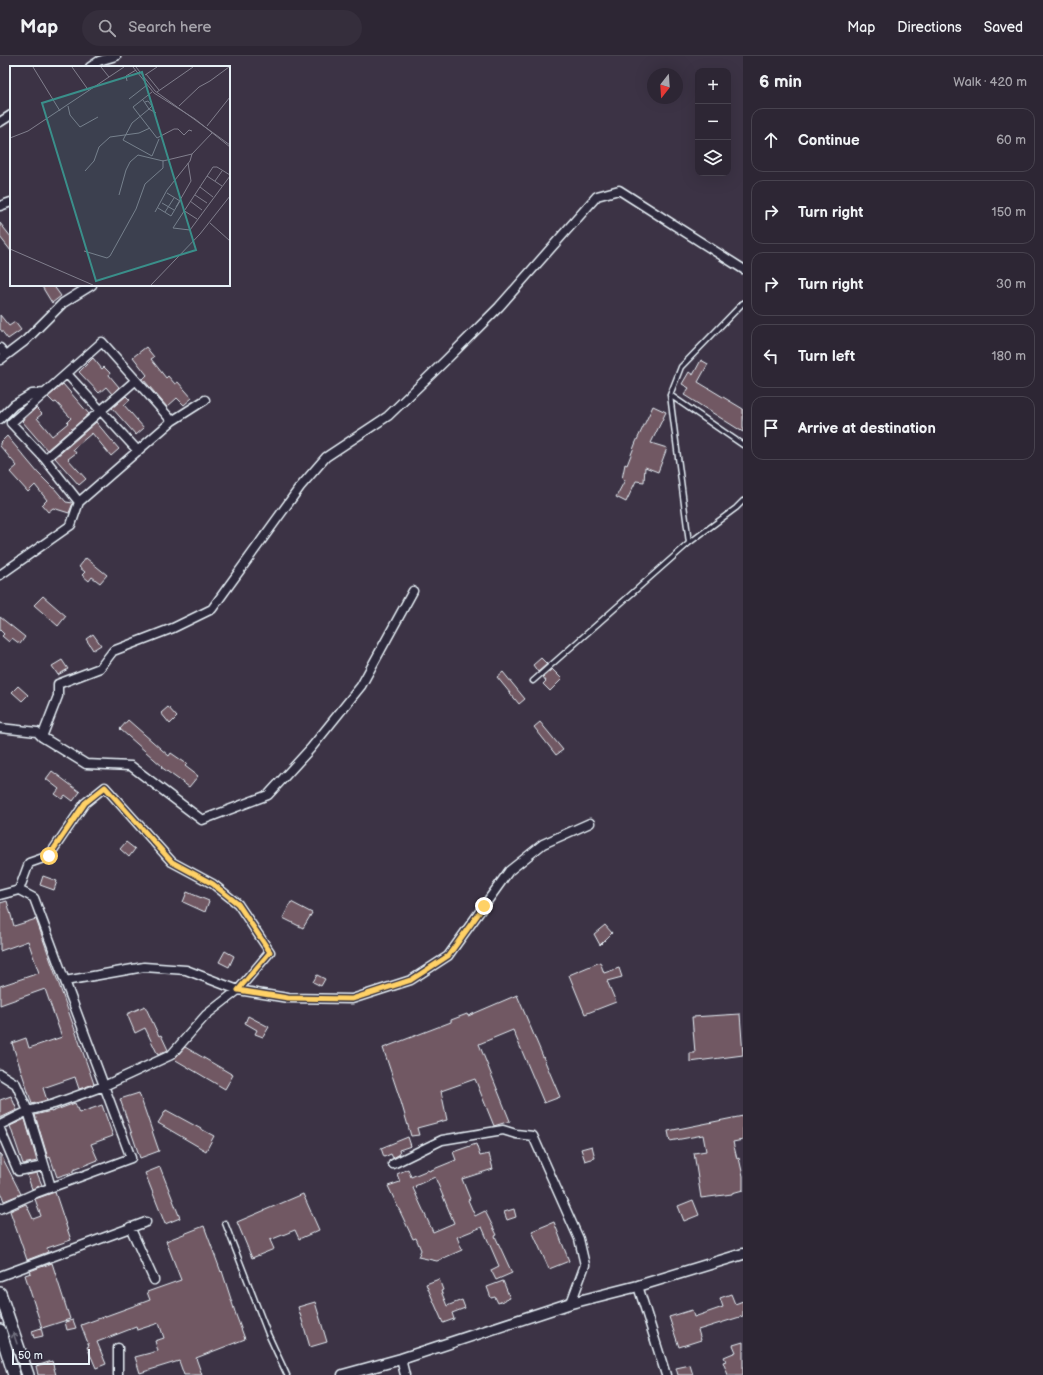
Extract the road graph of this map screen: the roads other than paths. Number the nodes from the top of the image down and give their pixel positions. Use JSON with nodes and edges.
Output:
{"nodes":[{"id":1,"x":116,"y":56,"type":"edge"},
{"id":2,"x":92,"y":66,"type":"edge"},
{"id":3,"x":10,"y":116,"type":"edge"},
{"id":4,"x":0,"y":122,"type":"edge"},
{"id":5,"x":10,"y":202,"type":"edge"},
{"id":6,"x":0,"y":206,"type":"edge"},
{"id":7,"x":743,"y":269,"type":"edge"},
{"id":8,"x":90,"y":286,"type":"edge"},
{"id":9,"x":743,"y":303,"type":"edge"},
{"id":10,"x":0,"y":348,"type":"edge"},
{"id":11,"x":3,"y":357,"type":"edge"},
{"id":12,"x":67,"y":374,"type":"junction"},
{"id":13,"x":136,"y":380,"type":"junction"},
{"id":14,"x":45,"y":393,"type":"junction"},
{"id":15,"x":670,"y":395,"type":"junction"},
{"id":16,"x":205,"y":400,"type":"dead end"},
{"id":17,"x":101,"y":410,"type":"junction"},
{"id":18,"x":0,"y":419,"type":"edge"},
{"id":19,"x":172,"y":421,"type":"junction"},
{"id":20,"x":743,"y":444,"type":"edge"},
{"id":21,"x":138,"y":451,"type":"junction"},
{"id":22,"x":45,"y":459,"type":"junction"},
{"id":23,"x":743,"y":501,"type":"edge"},
{"id":24,"x":79,"y":502,"type":"junction"},
{"id":25,"x":689,"y":543,"type":"junction"},
{"id":26,"x":0,"y":575,"type":"edge"},
{"id":27,"x":413,"y":591,"type":"dead end"},
{"id":28,"x":533,"y":680,"type":"dead end"},
{"id":29,"x":0,"y":728,"type":"edge"},
{"id":30,"x":42,"y":737,"type":"junction"},
{"id":31,"x":590,"y":823,"type":"dead end"},
{"id":32,"x":19,"y":890,"type":"junction"},
{"id":33,"x":0,"y":895,"type":"edge"},
{"id":34,"x":65,"y":980,"type":"junction"},
{"id":35,"x":238,"y":990,"type":"junction"},
{"id":36,"x":0,"y":1074,"type":"edge"},
{"id":37,"x":104,"y":1086,"type":"junction"},
{"id":38,"x":28,"y":1111,"type":"junction"},
{"id":39,"x":0,"y":1125,"type":"edge"},
{"id":40,"x":0,"y":1129,"type":"edge"},
{"id":41,"x":393,"y":1164,"type":"dead end"},
{"id":42,"x":44,"y":1166,"type":"junction"},
{"id":43,"x":51,"y":1187,"type":"junction"},
{"id":44,"x":0,"y":1209,"type":"edge"},
{"id":45,"x":146,"y":1222,"type":"dead end"},
{"id":46,"x":225,"y":1223,"type":"dead end"},
{"id":47,"x":130,"y":1227,"type":"junction"},
{"id":48,"x":743,"y":1254,"type":"edge"},
{"id":49,"x":0,"y":1276,"type":"edge"},
{"id":50,"x":154,"y":1280,"type":"dead end"},
{"id":51,"x":638,"y":1286,"type":"junction"},
{"id":52,"x":0,"y":1293,"type":"edge"},
{"id":53,"x":572,"y":1303,"type":"junction"},
{"id":54,"x":0,"y":1330,"type":"edge"},
{"id":55,"x":2,"y":1346,"type":"edge"},
{"id":56,"x":118,"y":1348,"type":"dead end"},
{"id":57,"x":400,"y":1359,"type":"junction"},
{"id":58,"x":14,"y":1375,"type":"edge"},
{"id":59,"x":28,"y":1375,"type":"edge"},
{"id":60,"x":118,"y":1375,"type":"edge"},
{"id":61,"x":287,"y":1375,"type":"edge"},
{"id":62,"x":343,"y":1375,"type":"edge"},
{"id":63,"x":406,"y":1375,"type":"edge"},
{"id":64,"x":666,"y":1375,"type":"edge"}],
"edges":[{"from":1,"to":2,"type":"street"},
{"from":3,"to":4,"type":"street"},
{"from":5,"to":6,"type":"street"},
{"from":7,"to":30,"type":"street"},
{"from":8,"to":11,"type":"street"},
{"from":9,"to":15,"type":"lane"},
{"from":10,"to":11,"type":"street"},
{"from":12,"to":13,"type":"street"},
{"from":12,"to":14,"type":"street"},
{"from":12,"to":17,"type":"street"},
{"from":13,"to":17,"type":"street"},
{"from":13,"to":19,"type":"street"},
{"from":14,"to":18,"type":"street"},
{"from":14,"to":22,"type":"street"},
{"from":15,"to":20,"type":"lane"},
{"from":15,"to":25,"type":"lane"},
{"from":16,"to":19,"type":"street"},
{"from":17,"to":21,"type":"street"},
{"from":17,"to":22,"type":"street"},
{"from":19,"to":21,"type":"street"},
{"from":21,"to":24,"type":"street"},
{"from":22,"to":24,"type":"street"},
{"from":23,"to":25,"type":"lane"},
{"from":24,"to":26,"type":"street"},
{"from":25,"to":28,"type":"lane"},
{"from":27,"to":30,"type":"street"},
{"from":29,"to":30,"type":"street"},
{"from":31,"to":35,"type":"street"},
{"from":32,"to":33,"type":"street"},
{"from":32,"to":34,"type":"street"},
{"from":32,"to":35,"type":"street"},
{"from":34,"to":35,"type":"street"},
{"from":34,"to":37,"type":"street"},
{"from":35,"to":37,"type":"street"},
{"from":36,"to":38,"type":"street"},
{"from":37,"to":38,"type":"street"},
{"from":37,"to":43,"type":"street"},
{"from":38,"to":39,"type":"street"},
{"from":38,"to":42,"type":"street"},
{"from":40,"to":42,"type":"street"},
{"from":41,"to":53,"type":"street"},
{"from":42,"to":43,"type":"street"},
{"from":43,"to":44,"type":"street"},
{"from":45,"to":47,"type":"street"},
{"from":46,"to":61,"type":"lane"},
{"from":47,"to":49,"type":"street"},
{"from":47,"to":50,"type":"street"},
{"from":48,"to":51,"type":"street"},
{"from":51,"to":53,"type":"street"},
{"from":51,"to":64,"type":"street"},
{"from":59,"to":52,"type":"main road","one_way":true},
{"from":53,"to":57,"type":"street"},
{"from":54,"to":55,"type":"main road"},
{"from":55,"to":58,"type":"main road"},
{"from":56,"to":60,"type":"street"},
{"from":57,"to":62,"type":"street"},
{"from":57,"to":63,"type":"street"}]}
